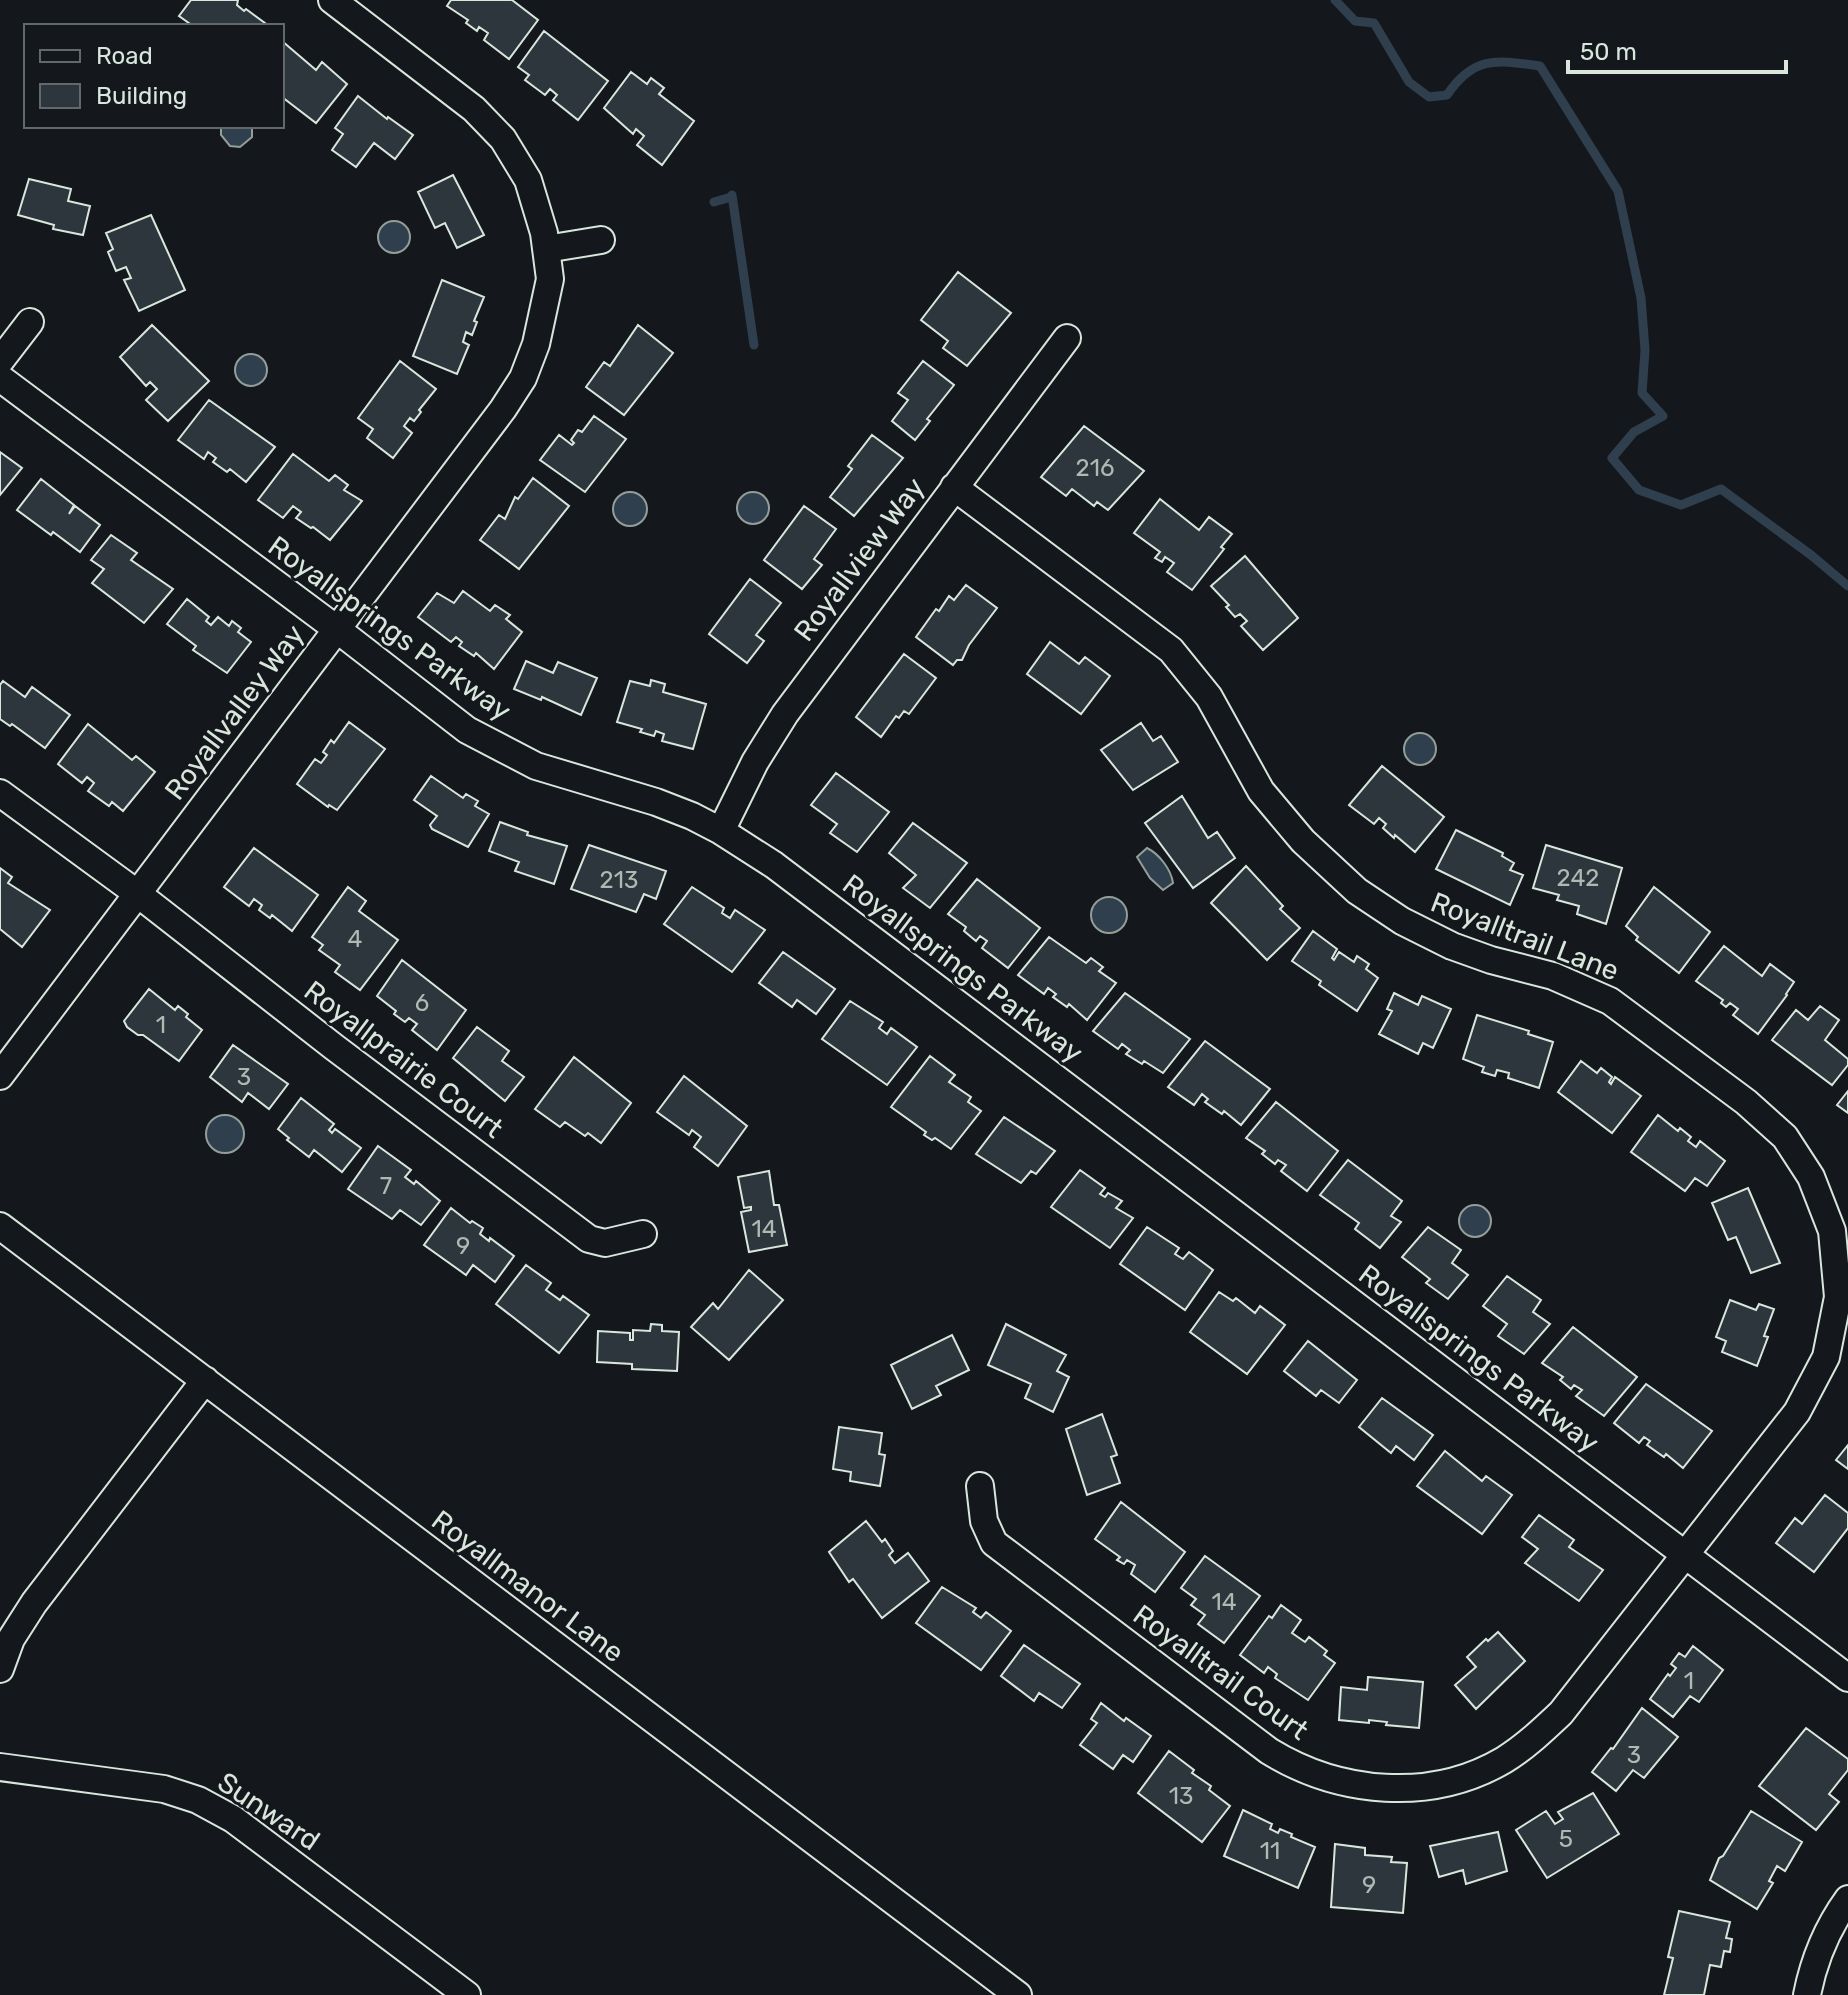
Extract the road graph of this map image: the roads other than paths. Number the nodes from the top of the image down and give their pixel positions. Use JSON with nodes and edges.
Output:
{"nodes":[{"id":1,"x":332,"y":0,"type":"edge"},
{"id":2,"x":601,"y":240,"type":"dead end"},
{"id":3,"x":546,"y":249,"type":"junction"},
{"id":4,"x":30,"y":322,"type":"dead end"},
{"id":5,"x":1067,"y":338,"type":"dead end"},
{"id":6,"x":0,"y":361,"type":"edge"},
{"id":7,"x":0,"y":378,"type":"edge"},
{"id":8,"x":954,"y":487,"type":"junction"},
{"id":9,"x":338,"y":630,"type":"junction"},
{"id":10,"x":0,"y":793,"type":"edge"},
{"id":11,"x":721,"y":831,"type":"junction"},
{"id":12,"x":138,"y":894,"type":"junction"},
{"id":13,"x":0,"y":1076,"type":"edge"},
{"id":14,"x":0,"y":1226,"type":"edge"},
{"id":15,"x":643,"y":1234,"type":"dead end"},
{"id":16,"x":1842,"y":1265,"type":"edge"},
{"id":17,"x":205,"y":1380,"type":"junction"},
{"id":18,"x":980,"y":1486,"type":"dead end"},
{"id":19,"x":1687,"y":1555,"type":"junction"},
{"id":20,"x":0,"y":1669,"type":"edge"},
{"id":21,"x":1848,"y":1678,"type":"edge"},
{"id":22,"x":0,"y":1767,"type":"edge"},
{"id":23,"x":1848,"y":1899,"type":"edge"},
{"id":24,"x":439,"y":1987,"type":"edge"},
{"id":25,"x":467,"y":1995,"type":"edge"},
{"id":26,"x":1018,"y":1995,"type":"edge"},
{"id":27,"x":1807,"y":1995,"type":"edge"}],
"edges":[{"from":1,"to":3,"type":"street","name":"Royallvalley Way"},
{"from":2,"to":3,"type":"street"},
{"from":3,"to":9,"type":"street","name":"Royallvalley Way"},
{"from":4,"to":6,"type":"street"},
{"from":5,"to":8,"type":"street","name":"Royallview Way"},
{"from":7,"to":9,"type":"street","name":"Royallsprings Parkway"},
{"from":8,"to":11,"type":"street","name":"Royallview Way"},
{"from":8,"to":16,"type":"street","name":"Royalltrail Lane"},
{"from":9,"to":11,"type":"street","name":"Royallsprings Parkway"},
{"from":9,"to":12,"type":"street","name":"Royallvalley Way"},
{"from":10,"to":12,"type":"street","name":"Royallprairie Court"},
{"from":11,"to":19,"type":"street","name":"Royallsprings Parkway"},
{"from":12,"to":13,"type":"street","name":"Royallvalley Way"},
{"from":12,"to":15,"type":"street","name":"Royallprairie Court"},
{"from":14,"to":17,"type":"street","name":"Royallmanor Lane"},
{"from":16,"to":19,"type":"street","name":"Royalltrail Lane"},
{"from":17,"to":20,"type":"street"},
{"from":17,"to":26,"type":"street","name":"Royallmanor Lane"},
{"from":18,"to":19,"type":"street","name":"Royalltrail Court"},
{"from":19,"to":21,"type":"street","name":"Royallsprings Parkway"},
{"from":22,"to":24,"type":"street","name":"Sunward"},
{"from":23,"to":27,"type":"street"},
{"from":24,"to":25,"type":"street","name":"Sunward"}]}
